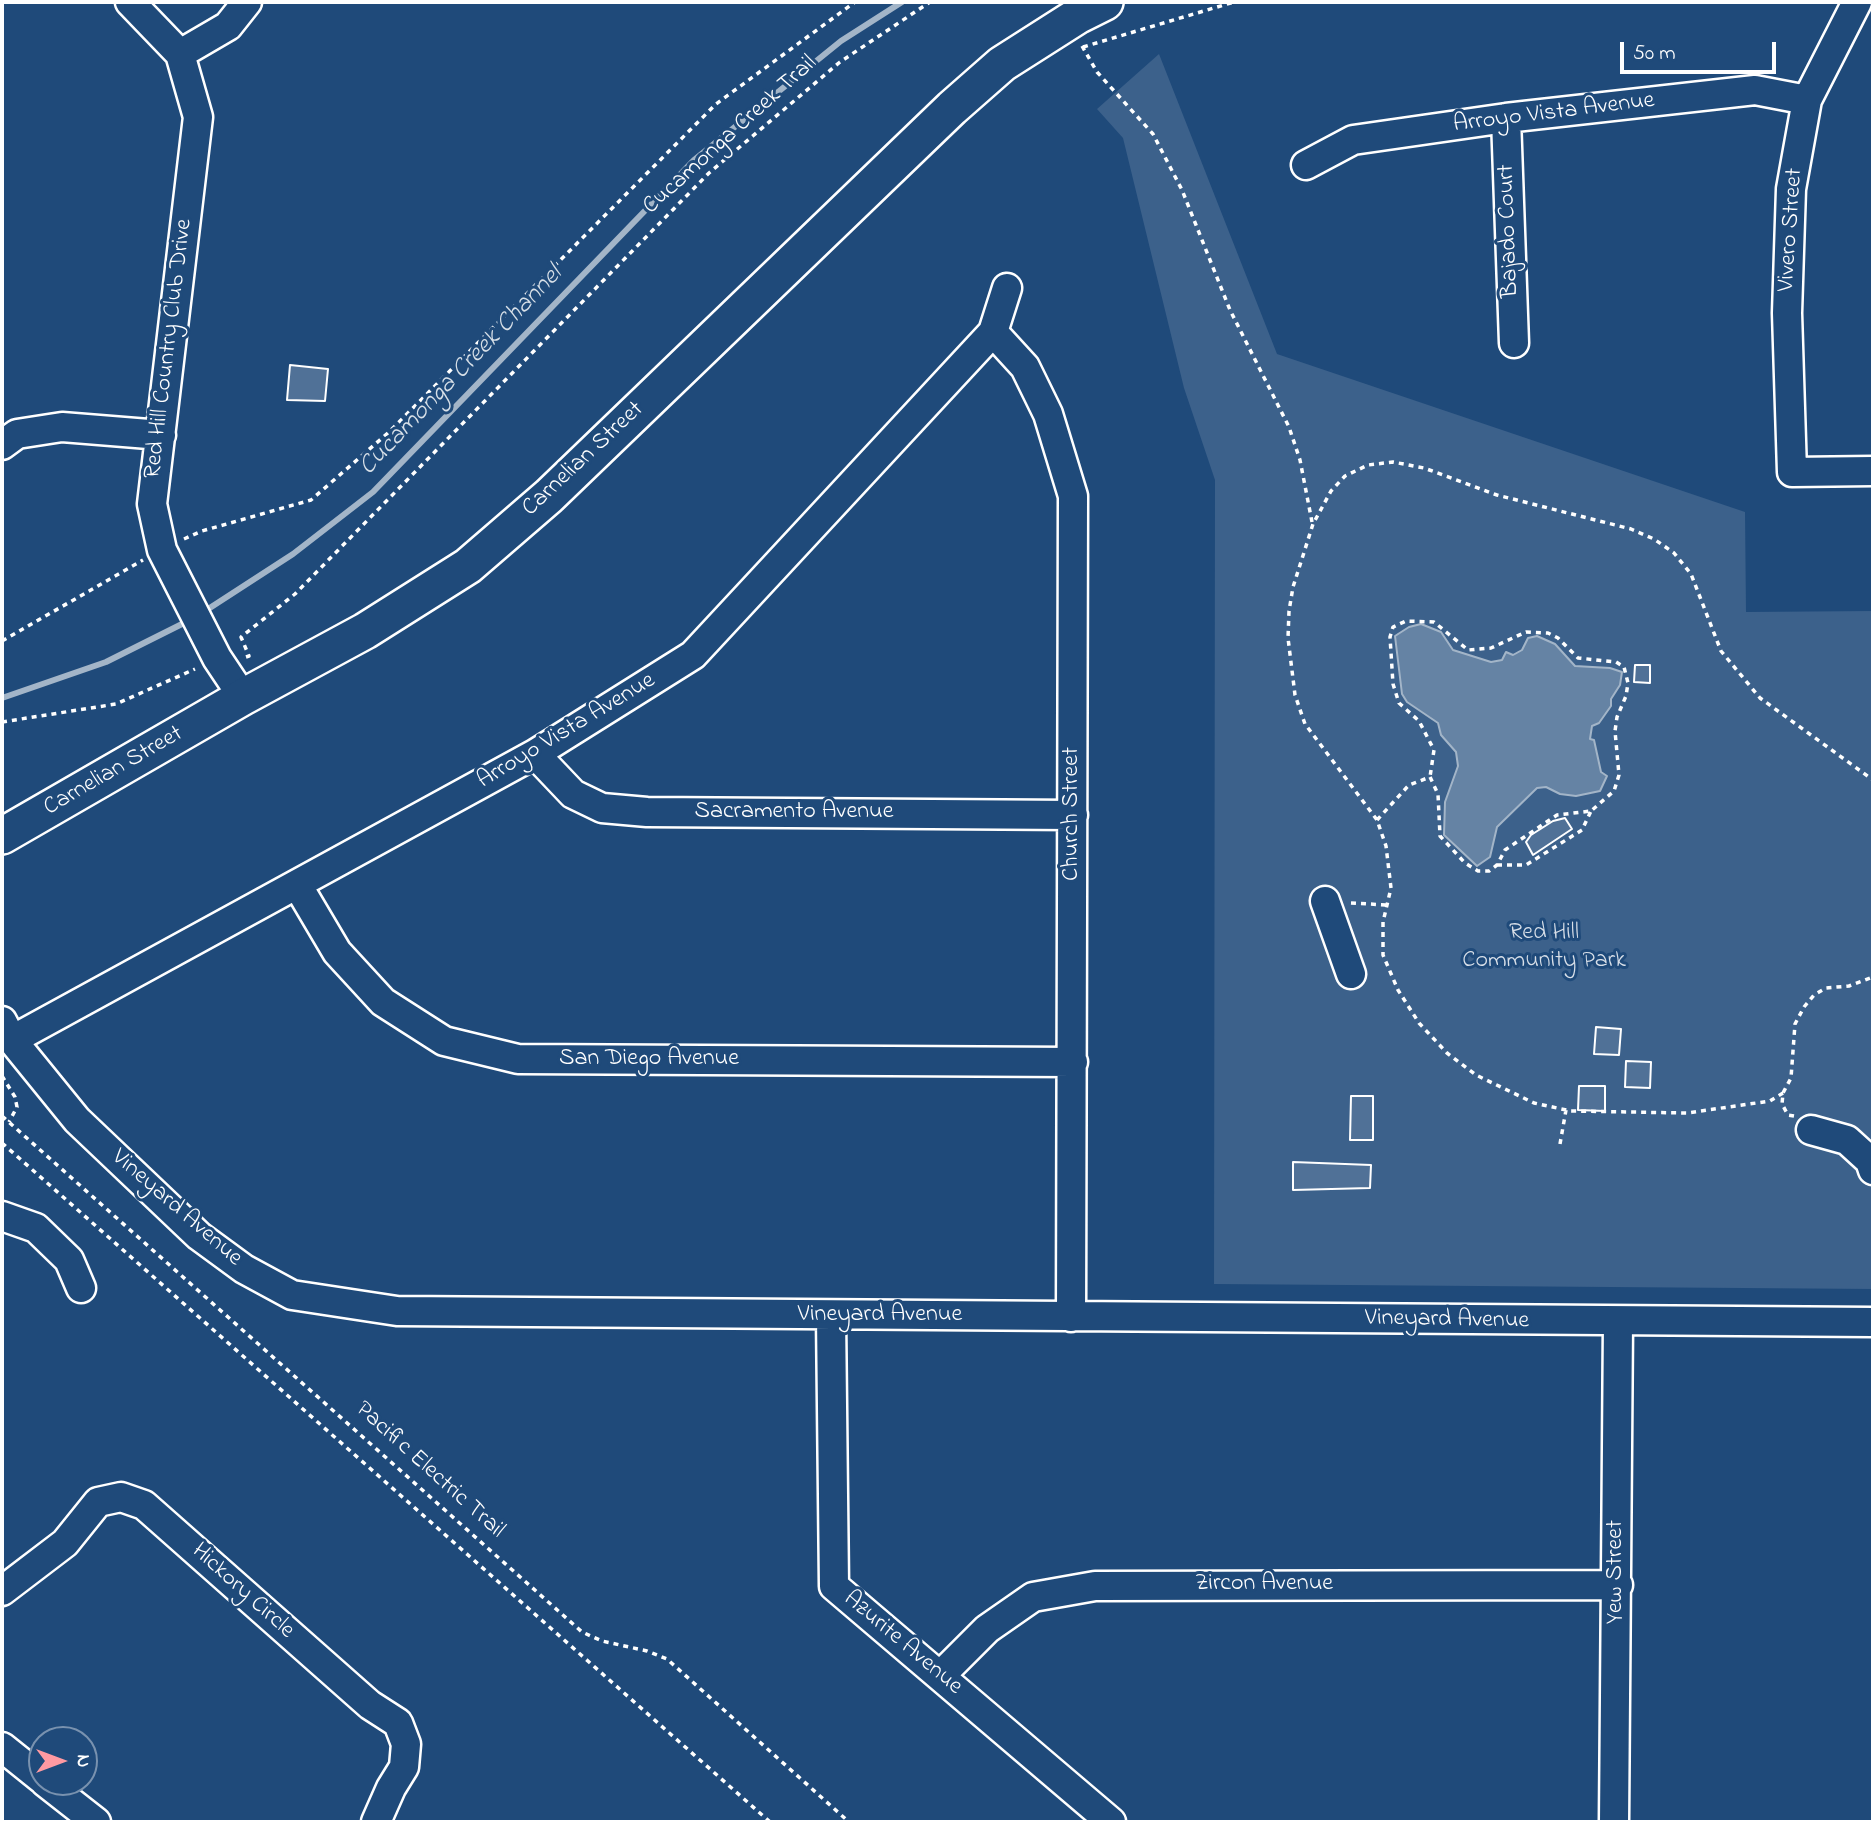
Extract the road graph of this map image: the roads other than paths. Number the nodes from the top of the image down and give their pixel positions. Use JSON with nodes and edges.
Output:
{"nodes":[{"id":1,"x":131,"y":2,"type":"edge"},
{"id":2,"x":247,"y":2,"type":"edge"},
{"id":3,"x":1105,"y":2,"type":"edge"},
{"id":4,"x":1857,"y":2,"type":"edge"},
{"id":5,"x":180,"y":54,"type":"junction"},
{"id":6,"x":1807,"y":100,"type":"junction"},
{"id":7,"x":1506,"y":118,"type":"junction"},
{"id":8,"x":1306,"y":165,"type":"dead end"},
{"id":9,"x":1007,"y":288,"type":"dead end"},
{"id":10,"x":993,"y":332,"type":"junction"},
{"id":11,"x":1514,"y":343,"type":"dead end"},
{"id":12,"x":160,"y":435,"type":"junction"},
{"id":13,"x":2,"y":445,"type":"edge"},
{"id":14,"x":1873,"y":471,"type":"edge"},
{"id":15,"x":243,"y":697,"type":"junction"},
{"id":16,"x":536,"y":754,"type":"junction"},
{"id":17,"x":1073,"y":815,"type":"junction"},
{"id":18,"x":2,"y":836,"type":"edge"},
{"id":19,"x":298,"y":886,"type":"junction"},
{"id":20,"x":1325,"y":901,"type":"road end"},
{"id":21,"x":1351,"y":974,"type":"dead end"},
{"id":22,"x":7,"y":1031,"type":"edge"},
{"id":23,"x":1073,"y":1062,"type":"junction"},
{"id":24,"x":1807,"y":1122,"type":"road end"},
{"id":25,"x":1873,"y":1170,"type":"edge"},
{"id":26,"x":2,"y":1216,"type":"edge"},
{"id":27,"x":81,"y":1288,"type":"dead end"},
{"id":28,"x":831,"y":1316,"type":"junction"},
{"id":29,"x":1071,"y":1317,"type":"junction"},
{"id":30,"x":1618,"y":1322,"type":"junction"},
{"id":31,"x":1873,"y":1322,"type":"edge"},
{"id":32,"x":1618,"y":1585,"type":"junction"},
{"id":33,"x":2,"y":1591,"type":"edge"},
{"id":34,"x":940,"y":1676,"type":"junction"},
{"id":35,"x":2,"y":1747,"type":"edge"},
{"id":36,"x":28,"y":1768,"type":"edge"},
{"id":37,"x":63,"y":1796,"type":"edge"},
{"id":38,"x":96,"y":1822,"type":"edge"},
{"id":39,"x":376,"y":1822,"type":"edge"},
{"id":40,"x":1111,"y":1822,"type":"edge"},
{"id":41,"x":1614,"y":1822,"type":"edge"}],
"edges":[{"from":1,"to":5,"type":"street","name":"Red Hill Country Club Drive"},
{"from":2,"to":5,"type":"street"},
{"from":3,"to":15,"type":"main road","name":"Carnelian Street"},
{"from":4,"to":6,"type":"street","name":"Vivero Street"},
{"from":5,"to":12,"type":"street","name":"Red Hill Country Club Drive"},
{"from":6,"to":7,"type":"street","name":"Arroyo Vista Avenue"},
{"from":6,"to":14,"type":"street","name":"Vivero Street"},
{"from":7,"to":8,"type":"street","name":"Arroyo Vista Avenue"},
{"from":7,"to":11,"type":"street","name":"Bajado Court"},
{"from":9,"to":10,"type":"street","name":"Arroyo Vista Avenue"},
{"from":10,"to":16,"type":"street","name":"Arroyo Vista Avenue"},
{"from":10,"to":17,"type":"street","name":"Church Street"},
{"from":12,"to":13,"type":"street"},
{"from":12,"to":15,"type":"street","name":"Red Hill Country Club Drive"},
{"from":15,"to":18,"type":"main road","name":"Carnelian Street"},
{"from":16,"to":17,"type":"street","name":"Sacramento Avenue"},
{"from":16,"to":19,"type":"street","name":"Arroyo Vista Avenue"},
{"from":17,"to":23,"type":"street","name":"Church Street"},
{"from":19,"to":22,"type":"street","name":"Arroyo Vista Avenue"},
{"from":19,"to":23,"type":"street","name":"San Diego Avenue"},
{"from":20,"to":21,"type":"street"},
{"from":22,"to":28,"type":"street","name":"Vineyard Avenue"},
{"from":23,"to":29,"type":"street","name":"Church Street"},
{"from":24,"to":25,"type":"street"},
{"from":26,"to":27,"type":"street"},
{"from":28,"to":29,"type":"street","name":"Vineyard Avenue"},
{"from":28,"to":34,"type":"street","name":"Azurite Avenue"},
{"from":29,"to":30,"type":"street","name":"Vineyard Avenue"},
{"from":30,"to":31,"type":"street","name":"Vineyard Avenue"},
{"from":30,"to":32,"type":"street","name":"Yew Street"},
{"from":32,"to":34,"type":"street","name":"Zircon Avenue"},
{"from":32,"to":41,"type":"street","name":"Yew Street"},
{"from":33,"to":39,"type":"street","name":"Hickory Circle"},
{"from":34,"to":40,"type":"street","name":"Azurite Avenue"},
{"from":35,"to":36,"type":"street"},
{"from":37,"to":38,"type":"street"}]}
